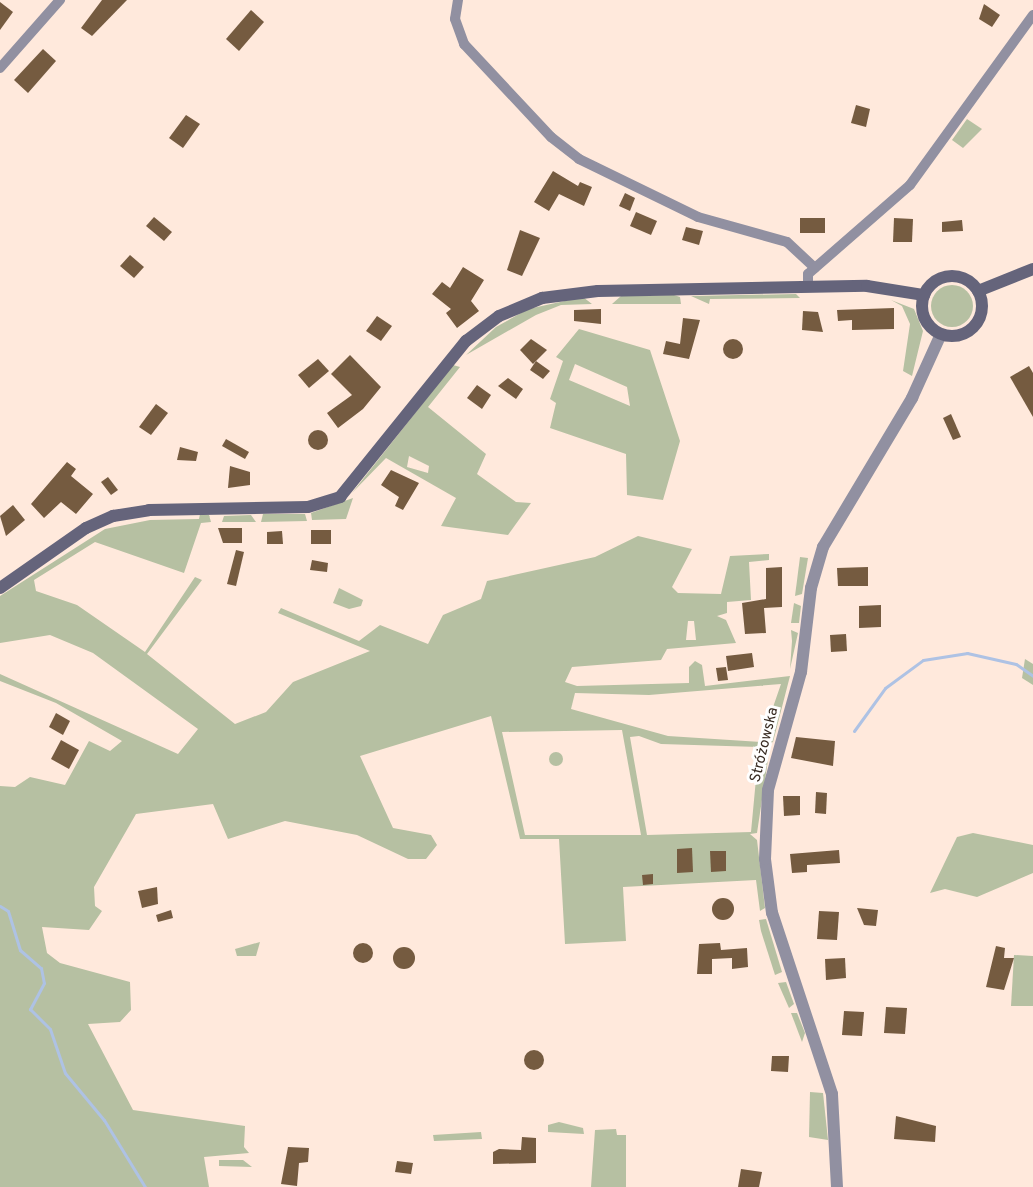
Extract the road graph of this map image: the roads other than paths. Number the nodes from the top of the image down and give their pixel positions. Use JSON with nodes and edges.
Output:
{"nodes":[{"id":1,"x":60,"y":0,"type":"edge"},
{"id":2,"x":458,"y":0,"type":"edge"},
{"id":3,"x":1033,"y":15,"type":"edge"},
{"id":4,"x":0,"y":68,"type":"edge"},
{"id":5,"x":815,"y":268,"type":"junction"},
{"id":6,"x":1033,"y":268,"type":"edge"},
{"id":7,"x":808,"y":287,"type":"junction"},
{"id":8,"x":978,"y":291,"type":"junction"},
{"id":9,"x":924,"y":295,"type":"junction"},
{"id":10,"x":941,"y":334,"type":"junction"},
{"id":11,"x":0,"y":588,"type":"edge"},
{"id":12,"x":837,"y":1187,"type":"edge"}],
"edges":[{"from":1,"to":4,"type":"street"},
{"from":2,"to":5,"type":"street"},
{"from":3,"to":5,"type":"street"},
{"from":5,"to":7,"type":"street"},
{"from":6,"to":8,"type":"main road"},
{"from":7,"to":9,"type":"main road"},
{"from":7,"to":11,"type":"main road"},
{"from":8,"to":9,"type":"main road"},
{"from":8,"to":10,"type":"main road"},
{"from":9,"to":10,"type":"main road"},
{"from":10,"to":12,"type":"street","name":"Stróżowska"}]}
